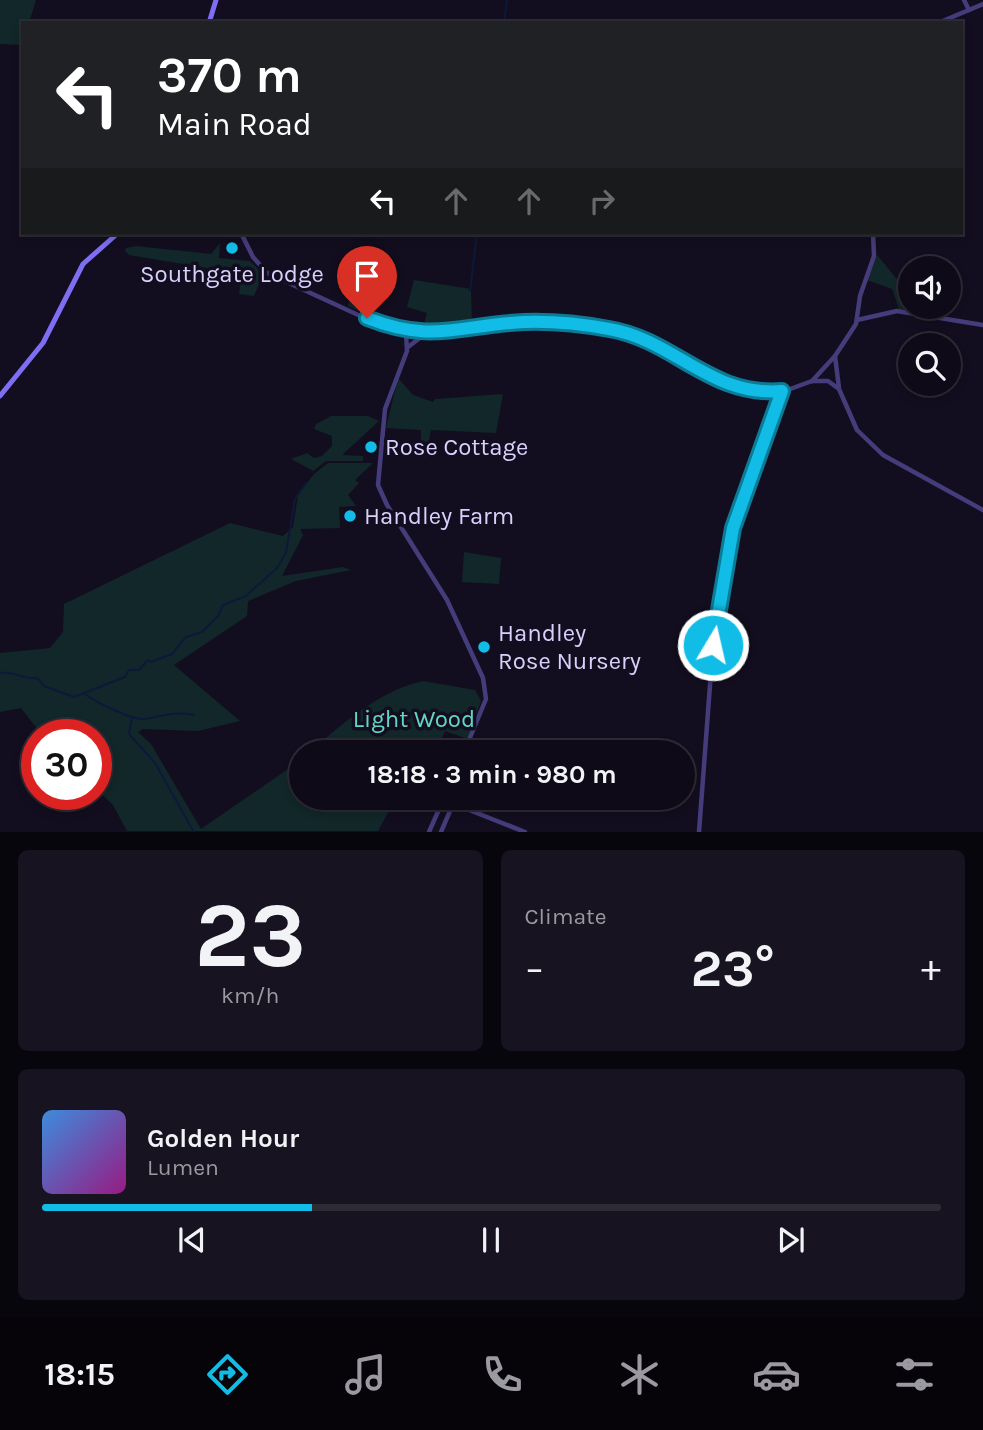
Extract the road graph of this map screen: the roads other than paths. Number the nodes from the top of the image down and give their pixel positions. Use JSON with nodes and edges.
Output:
{"nodes":[{"id":1,"x":216,"y":0,"type":"edge"},
{"id":2,"x":964,"y":0,"type":"edge"},
{"id":3,"x":983,"y":4,"type":"edge"},
{"id":4,"x":969,"y":10,"type":"junction"},
{"id":5,"x":210,"y":21,"type":"edge"},
{"id":6,"x":942,"y":21,"type":"edge"},
{"id":7,"x":116,"y":235,"type":"edge"},
{"id":8,"x":242,"y":235,"type":"edge"},
{"id":9,"x":873,"y":235,"type":"edge"},
{"id":10,"x":857,"y":320,"type":"junction"},
{"id":11,"x":983,"y":325,"type":"edge"},
{"id":12,"x":405,"y":332,"type":"junction"},
{"id":13,"x":426,"y":334,"type":"junction"},
{"id":14,"x":408,"y":347,"type":"junction"},
{"id":15,"x":835,"y":356,"type":"junction"},
{"id":16,"x":812,"y":381,"type":"junction"},
{"id":17,"x":839,"y":389,"type":"junction"},
{"id":18,"x":782,"y":391,"type":"junction"},
{"id":19,"x":0,"y":396,"type":"edge"},
{"id":20,"x":983,"y":510,"type":"edge"},
{"id":21,"x":469,"y":740,"type":"edge"},
{"id":22,"x":439,"y":810,"type":"edge"},
{"id":23,"x":450,"y":810,"type":"edge"},
{"id":24,"x":468,"y":810,"type":"edge"},
{"id":25,"x":505,"y":825,"type":"junction"},
{"id":26,"x":429,"y":831,"type":"edge"},
{"id":27,"x":441,"y":831,"type":"edge"},
{"id":28,"x":502,"y":831,"type":"edge"},
{"id":29,"x":525,"y":831,"type":"edge"},
{"id":30,"x":699,"y":831,"type":"edge"}],
"edges":[{"from":1,"to":5,"type":"main road"},
{"from":2,"to":4,"type":"street"},
{"from":3,"to":4,"type":"street"},
{"from":4,"to":6,"type":"street"},
{"from":7,"to":19,"type":"main road"},
{"from":8,"to":12,"type":"street"},
{"from":9,"to":10,"type":"street"},
{"from":10,"to":11,"type":"street"},
{"from":10,"to":15,"type":"street"},
{"from":12,"to":13,"type":"street"},
{"from":12,"to":14,"type":"street"},
{"from":13,"to":14,"type":"street"},
{"from":13,"to":18,"type":"street"},
{"from":14,"to":21,"type":"street"},
{"from":15,"to":16,"type":"street"},
{"from":15,"to":17,"type":"street"},
{"from":16,"to":17,"type":"street"},
{"from":16,"to":18,"type":"street"},
{"from":17,"to":20,"type":"street"},
{"from":18,"to":30,"type":"street"},
{"from":22,"to":26,"type":"street"},
{"from":23,"to":27,"type":"street"},
{"from":24,"to":25,"type":"street"},
{"from":25,"to":28,"type":"street"},
{"from":25,"to":29,"type":"street"}]}
